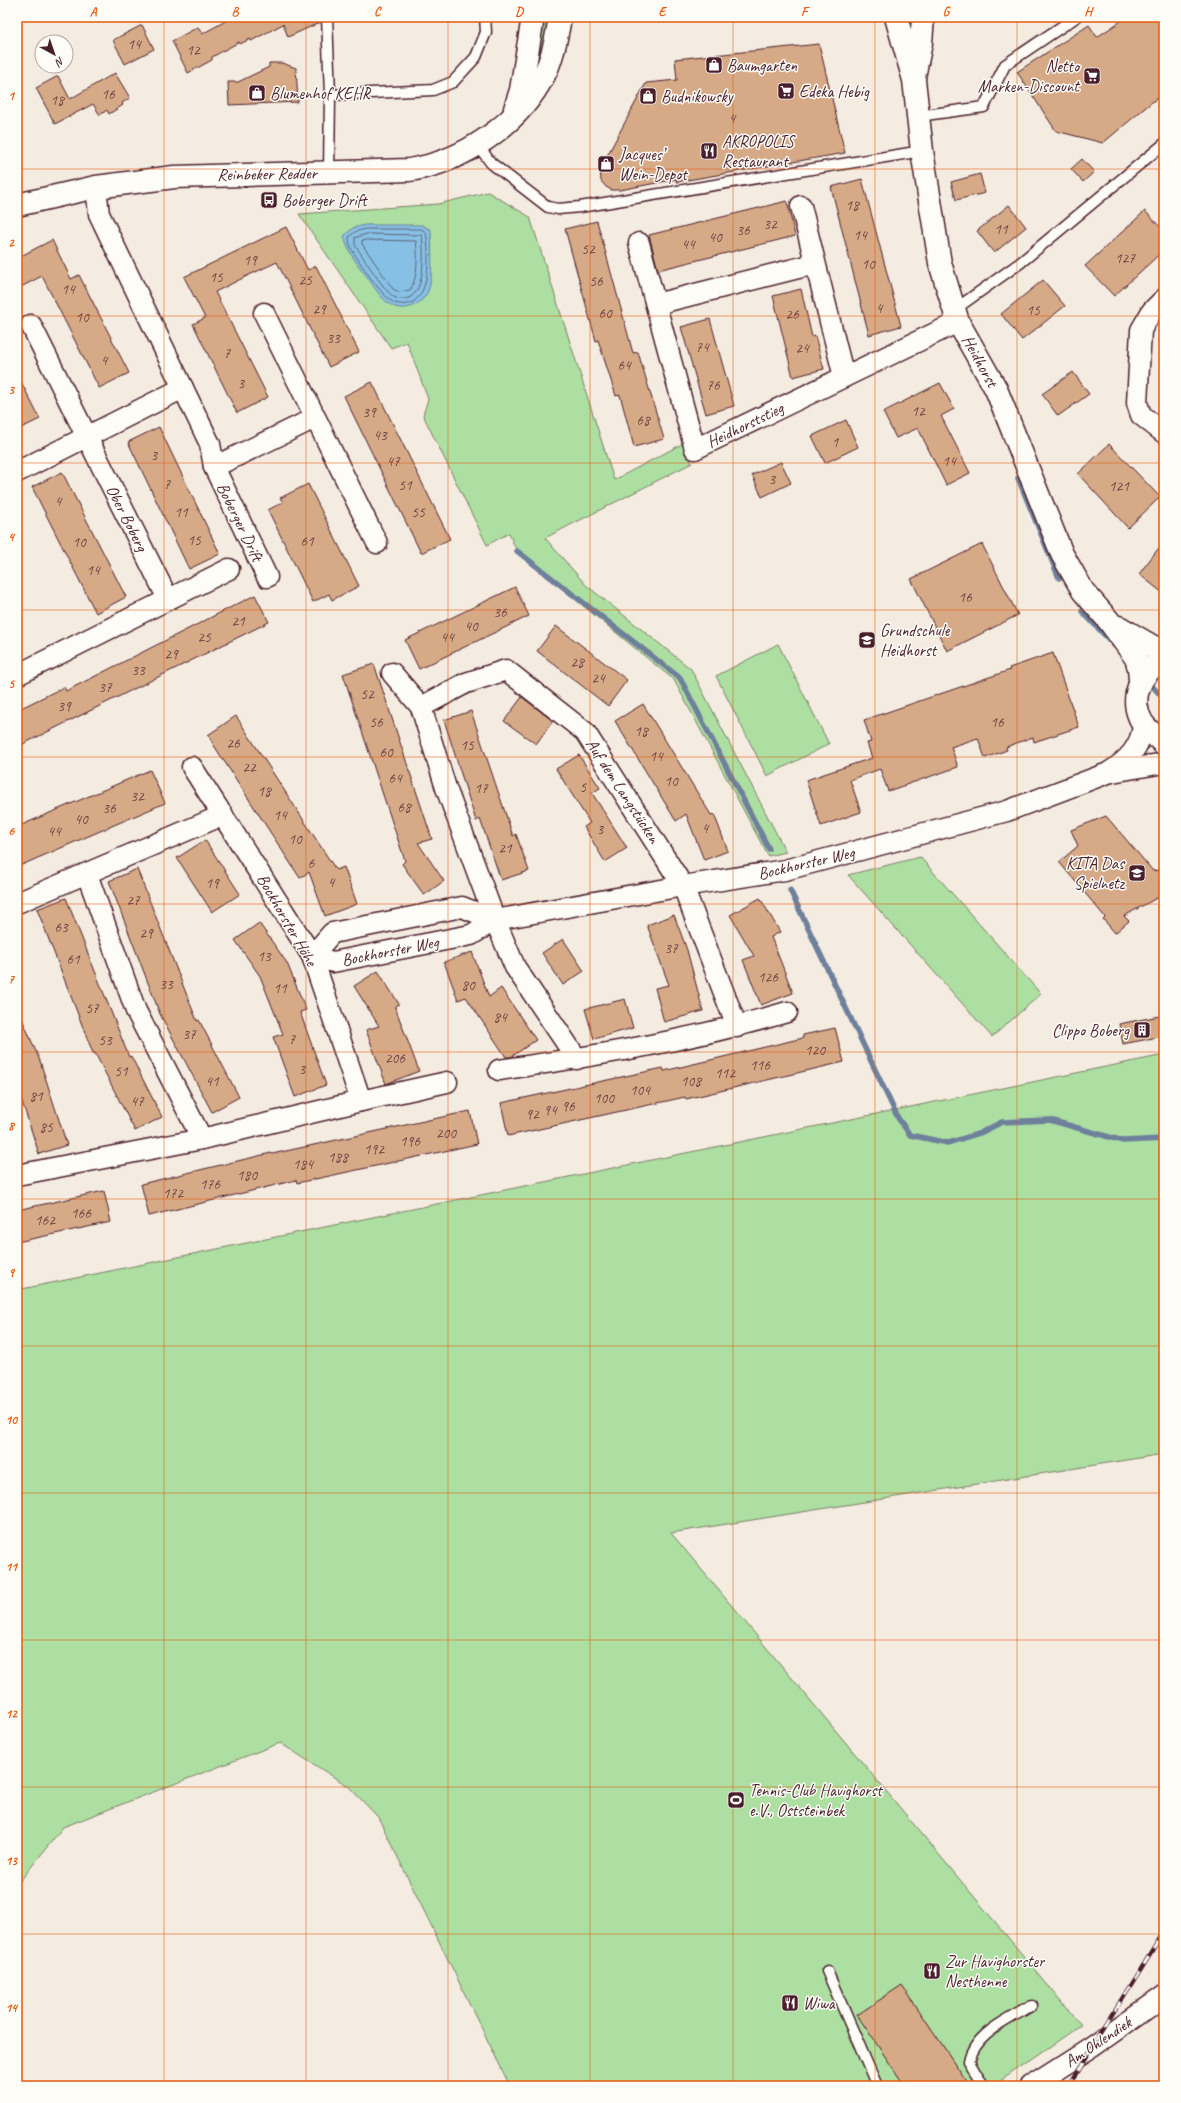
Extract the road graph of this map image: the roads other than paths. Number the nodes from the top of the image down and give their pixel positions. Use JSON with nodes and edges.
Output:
{"nodes":[{"id":1,"x":327,"y":17,"type":"edge"},
{"id":2,"x":485,"y":17,"type":"edge"},
{"id":3,"x":533,"y":17,"type":"edge"},
{"id":4,"x":560,"y":17,"type":"edge"},
{"id":5,"x":923,"y":17,"type":"edge"},
{"id":6,"x":1076,"y":17,"type":"edge"},
{"id":7,"x":895,"y":18,"type":"edge"},
{"id":8,"x":914,"y":80,"type":"junction"},
{"id":9,"x":330,"y":95,"type":"junction"},
{"id":10,"x":918,"y":116,"type":"junction"},
{"id":11,"x":507,"y":121,"type":"junction"},
{"id":12,"x":477,"y":144,"type":"junction"},
{"id":13,"x":1164,"y":144,"type":"edge"},
{"id":14,"x":922,"y":151,"type":"junction"},
{"id":15,"x":329,"y":173,"type":"junction"},
{"id":16,"x":96,"y":187,"type":"junction"},
{"id":17,"x":17,"y":205,"type":"edge"},
{"id":18,"x":801,"y":206,"type":"dead end"},
{"id":19,"x":639,"y":243,"type":"dead end"},
{"id":20,"x":814,"y":264,"type":"junction"},
{"id":21,"x":1164,"y":299,"type":"edge"},
{"id":22,"x":656,"y":304,"type":"junction"},
{"id":23,"x":264,"y":313,"type":"dead end"},
{"id":24,"x":956,"y":316,"type":"junction"},
{"id":25,"x":31,"y":325,"type":"dead end"},
{"id":26,"x":844,"y":377,"type":"junction"},
{"id":27,"x":183,"y":388,"type":"junction"},
{"id":28,"x":315,"y":418,"type":"junction"},
{"id":29,"x":1164,"y":433,"type":"edge"},
{"id":30,"x":86,"y":437,"type":"junction"},
{"id":31,"x":214,"y":467,"type":"junction"},
{"id":32,"x":17,"y":472,"type":"edge"},
{"id":33,"x":377,"y":543,"type":"dead end"},
{"id":34,"x":229,"y":569,"type":"dead end"},
{"id":35,"x":267,"y":576,"type":"dead end"},
{"id":36,"x":168,"y":599,"type":"junction"},
{"id":37,"x":1109,"y":621,"type":"junction"},
{"id":38,"x":1164,"y":653,"type":"edge"},
{"id":39,"x":1164,"y":660,"type":"edge"},
{"id":40,"x":392,"y":673,"type":"dead end"},
{"id":41,"x":17,"y":675,"type":"edge"},
{"id":42,"x":1140,"y":681,"type":"junction"},
{"id":43,"x":422,"y":707,"type":"junction"},
{"id":44,"x":1143,"y":723,"type":"junction"},
{"id":45,"x":1164,"y":744,"type":"edge"},
{"id":46,"x":1164,"y":763,"type":"edge"},
{"id":47,"x":192,"y":767,"type":"dead end"},
{"id":48,"x":1108,"y":773,"type":"junction"},
{"id":49,"x":223,"y":815,"type":"junction"},
{"id":50,"x":87,"y":874,"type":"junction"},
{"id":51,"x":683,"y":886,"type":"junction"},
{"id":52,"x":17,"y":903,"type":"edge"},
{"id":53,"x":495,"y":920,"type":"junction"},
{"id":54,"x":312,"y":956,"type":"junction"},
{"id":55,"x":787,"y":1012,"type":"dead end"},
{"id":56,"x":737,"y":1027,"type":"junction"},
{"id":57,"x":577,"y":1059,"type":"junction"},
{"id":58,"x":498,"y":1070,"type":"dead end"},
{"id":59,"x":447,"y":1082,"type":"dead end"},
{"id":60,"x":361,"y":1101,"type":"junction"},
{"id":61,"x":202,"y":1139,"type":"junction"},
{"id":62,"x":17,"y":1175,"type":"edge"},
{"id":63,"x":827,"y":1971,"type":"dead end"},
{"id":64,"x":1164,"y":1996,"type":"edge"},
{"id":65,"x":1032,"y":2005,"type":"dead end"},
{"id":66,"x":877,"y":2086,"type":"edge"},
{"id":67,"x":984,"y":2086,"type":"edge"},
{"id":68,"x":1031,"y":2086,"type":"edge"}],
"edges":[{"from":1,"to":9,"type":"lane"},
{"from":2,"to":9,"type":"lane"},
{"from":3,"to":11,"type":"street","name":"Reinbeker Redder"},
{"from":4,"to":11,"type":"street","name":"Reinbeker Redder"},
{"from":5,"to":8,"type":"street","name":"Heidhorst"},
{"from":6,"to":10,"type":"lane"},
{"from":7,"to":8,"type":"street","name":"Heidhorst"},
{"from":8,"to":10,"type":"street","name":"Heidhorst"},
{"from":9,"to":15,"type":"lane"},
{"from":10,"to":14,"type":"street","name":"Heidhorst"},
{"from":11,"to":12,"type":"street","name":"Reinbeker Redder"},
{"from":12,"to":14,"type":"lane"},
{"from":12,"to":15,"type":"street","name":"Reinbeker Redder"},
{"from":13,"to":24,"type":"lane"},
{"from":14,"to":24,"type":"street","name":"Heidhorst"},
{"from":15,"to":16,"type":"street","name":"Reinbeker Redder"},
{"from":16,"to":17,"type":"street","name":"Reinbeker Redder"},
{"from":16,"to":27,"type":"street","name":"Boberger Drift"},
{"from":18,"to":20,"type":"street"},
{"from":19,"to":22,"type":"street","name":"Heidhorststieg"},
{"from":20,"to":22,"type":"street"},
{"from":20,"to":26,"type":"street"},
{"from":21,"to":29,"type":"street"},
{"from":22,"to":26,"type":"street","name":"Heidhorststieg"},
{"from":23,"to":28,"type":"street"},
{"from":24,"to":26,"type":"street","name":"Heidhorststieg"},
{"from":24,"to":37,"type":"street","name":"Heidhorst"},
{"from":25,"to":30,"type":"street"},
{"from":27,"to":30,"type":"street"},
{"from":27,"to":31,"type":"street","name":"Boberger Drift"},
{"from":28,"to":31,"type":"street","name":"Boberger Drift"},
{"from":28,"to":33,"type":"street"},
{"from":30,"to":32,"type":"street"},
{"from":30,"to":36,"type":"street","name":"Ober Boberg"},
{"from":31,"to":35,"type":"street","name":"Boberger Drift"},
{"from":34,"to":36,"type":"street"},
{"from":36,"to":41,"type":"street"},
{"from":37,"to":38,"type":"street","name":"Heidhorst"},
{"from":37,"to":42,"type":"street","name":"Heidhorst"},
{"from":39,"to":42,"type":"street"},
{"from":40,"to":43,"type":"street"},
{"from":42,"to":44,"type":"street","name":"Heidhorst"},
{"from":43,"to":51,"type":"street","name":"Auf dem Langstücken"},
{"from":43,"to":53,"type":"street"},
{"from":44,"to":45,"type":"street","name":"Heidhorst"},
{"from":44,"to":48,"type":"street","name":"Bockhorster Weg"},
{"from":46,"to":48,"type":"street","name":"Bockhorster Weg"},
{"from":47,"to":49,"type":"street","name":"Bockhorster Höhe"},
{"from":48,"to":51,"type":"street","name":"Bockhorster Weg"},
{"from":49,"to":50,"type":"street"},
{"from":49,"to":54,"type":"street","name":"Bockhorster Höhe"},
{"from":50,"to":52,"type":"street"},
{"from":50,"to":61,"type":"street"},
{"from":51,"to":53,"type":"street","name":"Bockhorster Weg"},
{"from":51,"to":56,"type":"street","name":"Auf dem Langstücken"},
{"from":53,"to":54,"type":"street","name":"Bockhorster Weg"},
{"from":53,"to":54,"type":"street","name":"Bockhorster Weg"},
{"from":53,"to":57,"type":"street"},
{"from":54,"to":60,"type":"street","name":"Bockhorster Höhe"},
{"from":55,"to":56,"type":"street"},
{"from":56,"to":57,"type":"street"},
{"from":57,"to":58,"type":"street"},
{"from":59,"to":60,"type":"street"},
{"from":60,"to":61,"type":"street"},
{"from":61,"to":62,"type":"street"},
{"from":63,"to":66,"type":"lane"},
{"from":64,"to":68,"type":"street","name":"Am Ohlendiek"},
{"from":65,"to":67,"type":"lane"}]}
